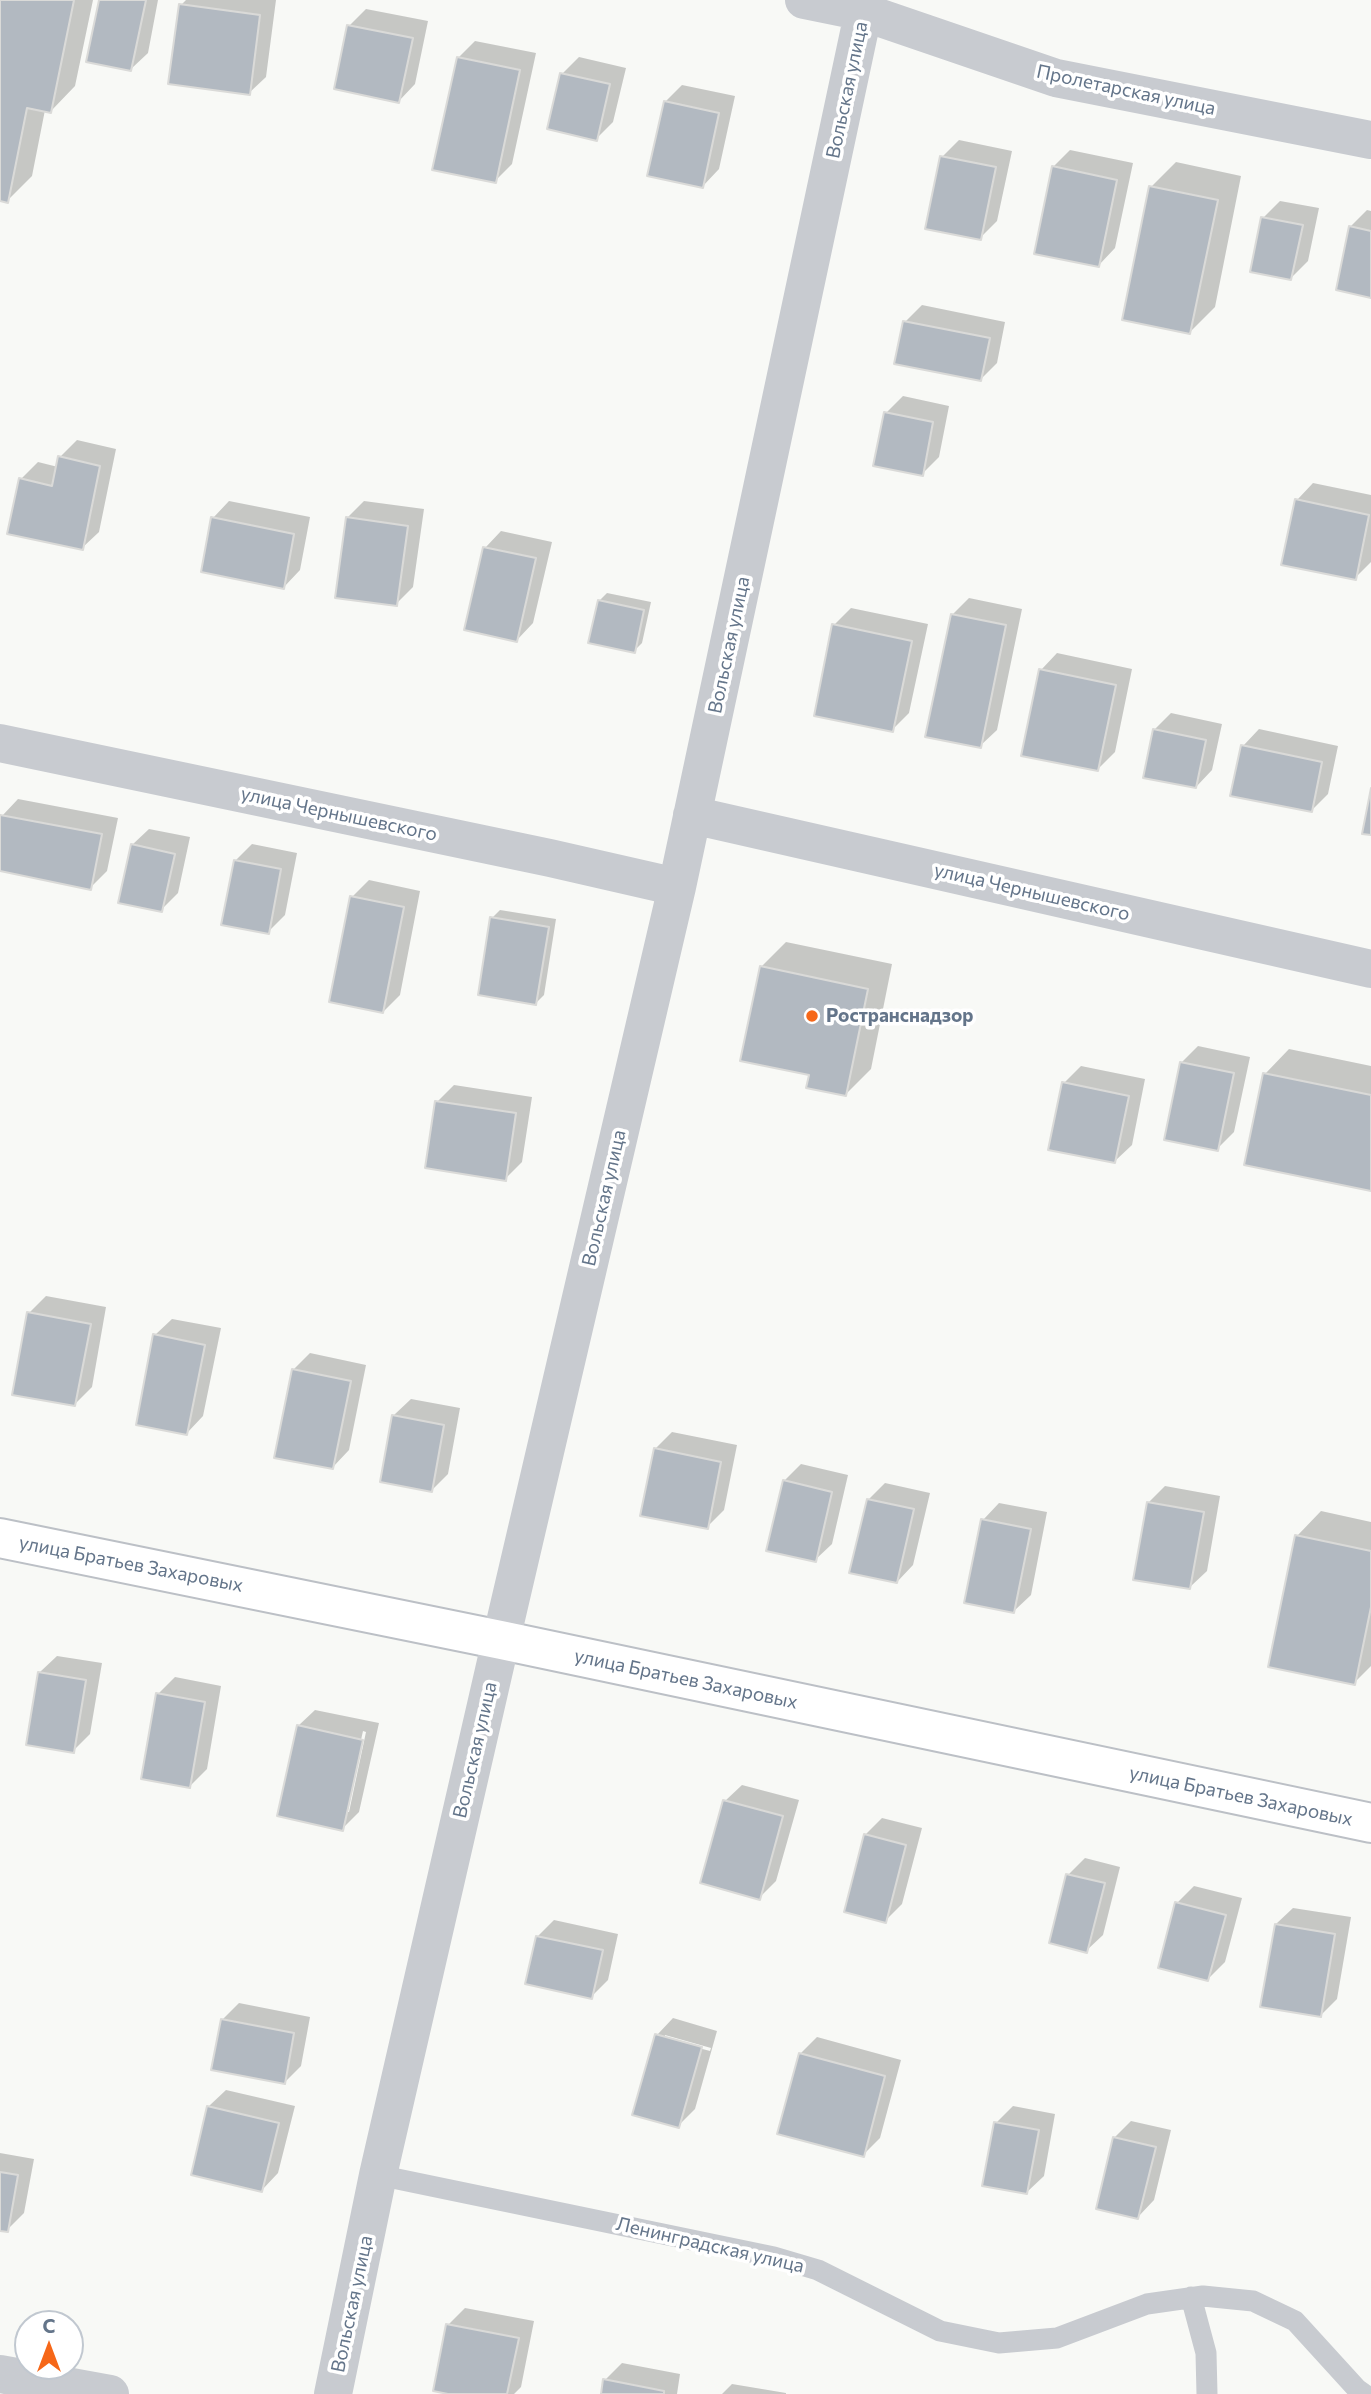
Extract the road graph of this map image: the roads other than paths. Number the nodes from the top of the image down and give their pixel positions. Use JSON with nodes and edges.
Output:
{"nodes":[{"id":1,"x":804,"y":0,"type":"edge"},
{"id":2,"x":865,"y":6,"type":"edge"},
{"id":3,"x":1371,"y":140,"type":"edge"},
{"id":4,"x":0,"y":743,"type":"edge"},
{"id":5,"x":692,"y":815,"type":"junction"},
{"id":6,"x":677,"y":887,"type":"junction"},
{"id":7,"x":1371,"y":969,"type":"edge"},
{"id":8,"x":0,"y":1538,"type":"edge"},
{"id":9,"x":500,"y":1640,"type":"junction"},
{"id":10,"x":1371,"y":1823,"type":"edge"},
{"id":11,"x":379,"y":2175,"type":"junction"},
{"id":12,"x":1191,"y":2297,"type":"junction"},
{"id":13,"x":0,"y":2374,"type":"edge"},
{"id":14,"x":110,"y":2394,"type":"edge"},
{"id":15,"x":333,"y":2394,"type":"edge"},
{"id":16,"x":1207,"y":2394,"type":"edge"},
{"id":17,"x":1364,"y":2394,"type":"edge"}],
"edges":[{"from":1,"to":2,"type":"street","name":"Пролетарская улица"},
{"from":2,"to":3,"type":"street","name":"Пролетарская улица"},
{"from":2,"to":5,"type":"street","name":"Вольская улица"},
{"from":4,"to":6,"type":"street","name":"улица Чернышевского"},
{"from":5,"to":6,"type":"street","name":"Вольская улица"},
{"from":5,"to":7,"type":"street","name":"улица Чернышевского"},
{"from":6,"to":9,"type":"street","name":"Вольская улица"},
{"from":8,"to":9,"type":"main road","name":"улица Братьев Захаровых"},
{"from":9,"to":10,"type":"main road","name":"улица Братьев Захаровых"},
{"from":9,"to":11,"type":"street","name":"Вольская улица"},
{"from":11,"to":12,"type":"lane","name":"Ленинградская улица"},
{"from":11,"to":15,"type":"street","name":"Вольская улица"},
{"from":12,"to":16,"type":"lane"},
{"from":12,"to":17,"type":"lane","name":"Ленинградская улица"},
{"from":13,"to":14,"type":"street"}]}
